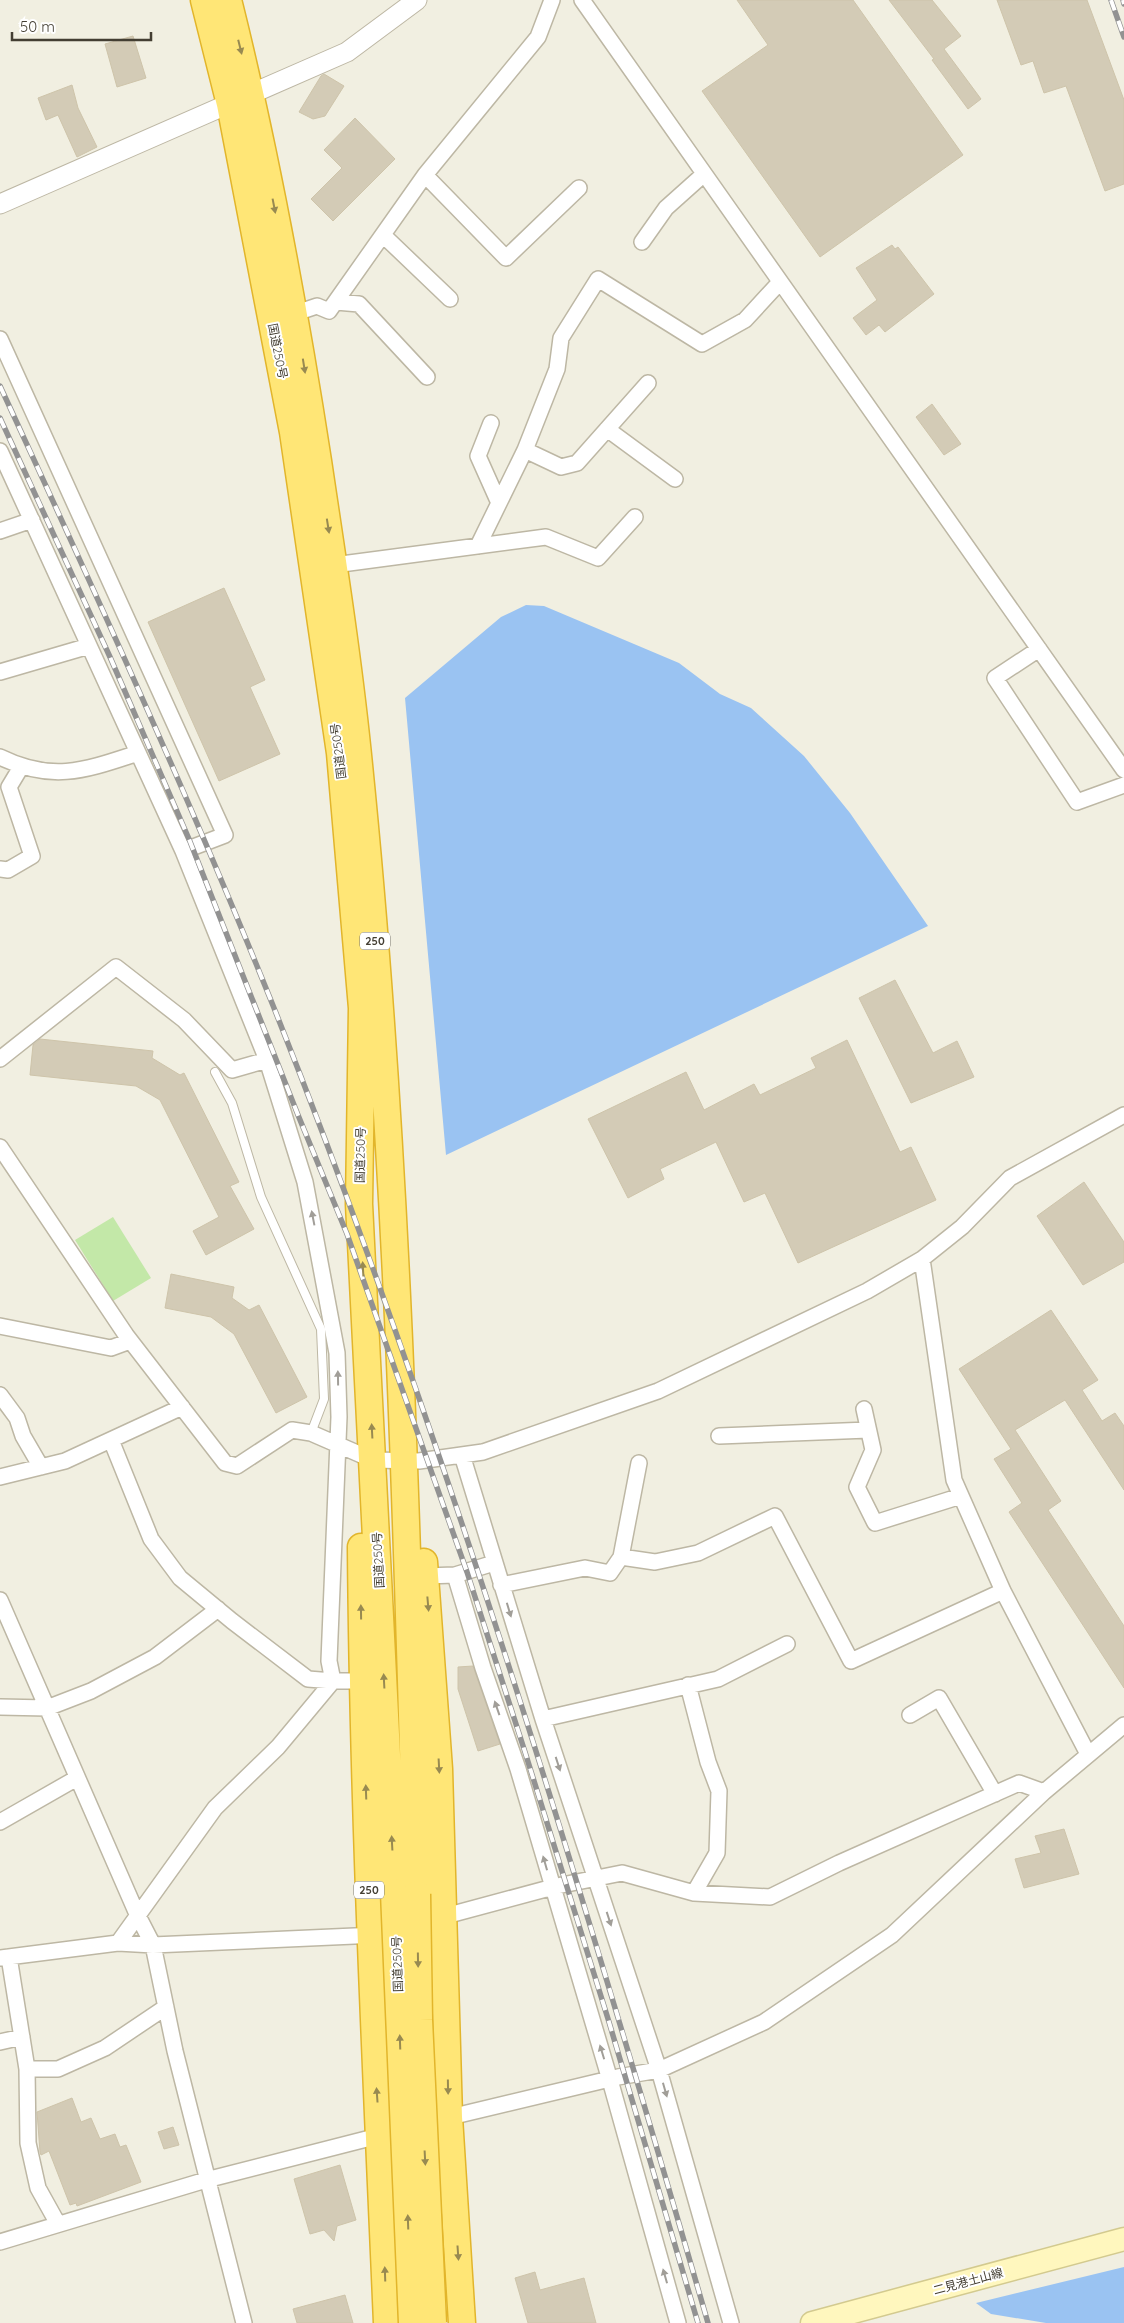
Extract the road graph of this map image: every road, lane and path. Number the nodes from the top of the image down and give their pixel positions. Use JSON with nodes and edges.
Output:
{"nodes":[{"id":1,"x":204,"y":0,"type":"edge"},
{"id":2,"x":228,"y":0,"type":"edge"},
{"id":3,"x":417,"y":0,"type":"edge"},
{"id":4,"x":552,"y":0,"type":"edge"},
{"id":5,"x":582,"y":0,"type":"edge"},
{"id":6,"x":240,"y":98,"type":"junction"},
{"id":7,"x":704,"y":174,"type":"junction"},
{"id":8,"x":424,"y":175,"type":"junction"},
{"id":9,"x":579,"y":188,"type":"dead end"},
{"id":10,"x":0,"y":204,"type":"edge"},
{"id":11,"x":382,"y":235,"type":"junction"},
{"id":12,"x":642,"y":242,"type":"dead end"},
{"id":13,"x":780,"y":282,"type":"junction"},
{"id":14,"x":450,"y":299,"type":"dead end"},
{"id":15,"x":336,"y":302,"type":"junction"},
{"id":16,"x":296,"y":313,"type":"junction"},
{"id":17,"x":0,"y":339,"type":"edge"},
{"id":18,"x":427,"y":376,"type":"dead end"},
{"id":19,"x":648,"y":383,"type":"dead end"},
{"id":20,"x":491,"y":423,"type":"dead end"},
{"id":21,"x":607,"y":428,"type":"junction"},
{"id":22,"x":525,"y":450,"type":"junction"},
{"id":23,"x":0,"y":451,"type":"edge"},
{"id":24,"x":675,"y":479,"type":"dead end"},
{"id":25,"x":499,"y":503,"type":"junction"},
{"id":26,"x":635,"y":517,"type":"dead end"},
{"id":27,"x":32,"y":520,"type":"junction"},
{"id":28,"x":0,"y":531,"type":"edge"},
{"id":29,"x":478,"y":546,"type":"junction"},
{"id":30,"x":334,"y":565,"type":"junction"},
{"id":31,"x":90,"y":646,"type":"junction"},
{"id":32,"x":1039,"y":649,"type":"junction"},
{"id":33,"x":0,"y":672,"type":"edge"},
{"id":34,"x":138,"y":753,"type":"junction"},
{"id":35,"x":0,"y":757,"type":"edge"},
{"id":36,"x":21,"y":767,"type":"junction"},
{"id":37,"x":1124,"y":770,"type":"edge"},
{"id":38,"x":1124,"y":785,"type":"edge"},
{"id":39,"x":183,"y":851,"type":"junction"},
{"id":40,"x":0,"y":869,"type":"edge"},
{"id":41,"x":0,"y":1059,"type":"edge"},
{"id":42,"x":267,"y":1060,"type":"junction"},
{"id":43,"x":216,"y":1072,"type":"dead end"},
{"id":44,"x":1124,"y":1115,"type":"edge"},
{"id":45,"x":3,"y":1156,"type":"edge"},
{"id":46,"x":922,"y":1259,"type":"junction"},
{"id":47,"x":0,"y":1326,"type":"edge"},
{"id":48,"x":130,"y":1341,"type":"junction"},
{"id":49,"x":0,"y":1395,"type":"edge"},
{"id":50,"x":182,"y":1407,"type":"junction"},
{"id":51,"x":864,"y":1409,"type":"dead end"},
{"id":52,"x":868,"y":1430,"type":"junction"},
{"id":53,"x":311,"y":1432,"type":"junction"},
{"id":54,"x":719,"y":1436,"type":"dead end"},
{"id":55,"x":111,"y":1440,"type":"junction"},
{"id":56,"x":338,"y":1444,"type":"junction"},
{"id":57,"x":462,"y":1455,"type":"junction"},
{"id":58,"x":403,"y":1459,"type":"junction"},
{"id":59,"x":374,"y":1460,"type":"junction"},
{"id":60,"x":639,"y":1463,"type":"dead end"},
{"id":61,"x":41,"y":1467,"type":"junction"},
{"id":62,"x":0,"y":1477,"type":"edge"},
{"id":63,"x":961,"y":1496,"type":"junction"},
{"id":64,"x":407,"y":1526,"type":"junction"},
{"id":65,"x":621,"y":1557,"type":"junction"},
{"id":66,"x":494,"y":1563,"type":"junction"},
{"id":67,"x":455,"y":1575,"type":"junction"},
{"id":68,"x":425,"y":1576,"type":"junction"},
{"id":69,"x":501,"y":1585,"type":"junction"},
{"id":70,"x":1003,"y":1591,"type":"junction"},
{"id":71,"x":0,"y":1600,"type":"edge"},
{"id":72,"x":218,"y":1609,"type":"junction"},
{"id":73,"x":787,"y":1644,"type":"dead end"},
{"id":74,"x":333,"y":1682,"type":"junction"},
{"id":75,"x":362,"y":1682,"type":"junction"},
{"id":76,"x":688,"y":1685,"type":"junction"},
{"id":77,"x":0,"y":1707,"type":"edge"},
{"id":78,"x":47,"y":1708,"type":"junction"},
{"id":79,"x":910,"y":1715,"type":"dead end"},
{"id":80,"x":543,"y":1719,"type":"junction"},
{"id":81,"x":1124,"y":1725,"type":"edge"},
{"id":82,"x":1088,"y":1754,"type":"junction"},
{"id":83,"x":77,"y":1778,"type":"junction"},
{"id":84,"x":1044,"y":1792,"type":"junction"},
{"id":85,"x":995,"y":1794,"type":"junction"},
{"id":86,"x":0,"y":1822,"type":"edge"},
{"id":87,"x":595,"y":1878,"type":"junction"},
{"id":88,"x":553,"y":1888,"type":"junction"},
{"id":89,"x":406,"y":1893,"type":"junction"},
{"id":90,"x":694,"y":1894,"type":"junction"},
{"id":91,"x":136,"y":1914,"type":"junction"},
{"id":92,"x":444,"y":1916,"type":"junction"},
{"id":93,"x":371,"y":1937,"type":"junction"},
{"id":94,"x":118,"y":1942,"type":"junction"},
{"id":95,"x":153,"y":1945,"type":"junction"},
{"id":96,"x":4,"y":1957,"type":"edge"},
{"id":97,"x":166,"y":2007,"type":"junction"},
{"id":98,"x":22,"y":2037,"type":"junction"},
{"id":99,"x":0,"y":2042,"type":"edge"},
{"id":100,"x":27,"y":2069,"type":"junction"},
{"id":101,"x":659,"y":2070,"type":"junction"},
{"id":102,"x":610,"y":2080,"type":"junction"},
{"id":103,"x":449,"y":2117,"type":"junction"},
{"id":104,"x":380,"y":2136,"type":"junction"},
{"id":105,"x":206,"y":2180,"type":"junction"},
{"id":106,"x":58,"y":2224,"type":"junction"},
{"id":107,"x":1124,"y":2239,"type":"edge"},
{"id":108,"x":0,"y":2242,"type":"edge"},
{"id":109,"x":244,"y":2323,"type":"edge"},
{"id":110,"x":388,"y":2323,"type":"edge"},
{"id":111,"x":412,"y":2323,"type":"edge"},
{"id":112,"x":433,"y":2323,"type":"edge"},
{"id":113,"x":462,"y":2323,"type":"edge"},
{"id":114,"x":678,"y":2323,"type":"edge"},
{"id":115,"x":730,"y":2323,"type":"edge"},
{"id":116,"x":812,"y":2323,"type":"edge"}],
"edges":[{"from":1,"to":6,"type":"highway","name":"国道250号","number":"250"},
{"from":2,"to":6,"type":"highway","name":"国道250号","number":"250","one_way":true},
{"from":3,"to":6,"type":"street"},
{"from":4,"to":8,"type":"street"},
{"from":5,"to":7,"type":"street"},
{"from":6,"to":10,"type":"street"},
{"from":6,"to":16,"type":"highway","name":"国道250号","number":"250","one_way":true},
{"from":59,"to":6,"type":"highway","name":"国道250号","number":"250","one_way":true},
{"from":7,"to":12,"type":"street"},
{"from":7,"to":13,"type":"street"},
{"from":8,"to":9,"type":"street"},
{"from":8,"to":11,"type":"street"},
{"from":11,"to":14,"type":"street"},
{"from":11,"to":15,"type":"street"},
{"from":13,"to":22,"type":"street"},
{"from":13,"to":32,"type":"street"},
{"from":15,"to":16,"type":"street"},
{"from":15,"to":18,"type":"street"},
{"from":16,"to":30,"type":"highway","name":"国道250号","number":"250","one_way":true},
{"from":17,"to":39,"type":"street"},
{"from":19,"to":21,"type":"street"},
{"from":20,"to":25,"type":"street"},
{"from":21,"to":22,"type":"street"},
{"from":21,"to":24,"type":"street"},
{"from":22,"to":25,"type":"street"},
{"from":23,"to":27,"type":"street"},
{"from":25,"to":29,"type":"street"},
{"from":26,"to":29,"type":"street"},
{"from":27,"to":28,"type":"street"},
{"from":27,"to":31,"type":"street"},
{"from":29,"to":30,"type":"street"},
{"from":30,"to":58,"type":"highway","name":"国道250号","number":"250"},
{"from":31,"to":33,"type":"street"},
{"from":31,"to":34,"type":"street"},
{"from":32,"to":37,"type":"street"},
{"from":32,"to":38,"type":"street"},
{"from":34,"to":36,"type":"street"},
{"from":34,"to":39,"type":"street"},
{"from":35,"to":36,"type":"street"},
{"from":36,"to":40,"type":"street"},
{"from":39,"to":42,"type":"street"},
{"from":41,"to":42,"type":"street"},
{"from":56,"to":42,"type":"street","one_way":true},
{"from":43,"to":53,"type":"lane"},
{"from":44,"to":46,"type":"street"},
{"from":45,"to":48,"type":"street"},
{"from":46,"to":57,"type":"street"},
{"from":46,"to":63,"type":"street"},
{"from":47,"to":48,"type":"street"},
{"from":48,"to":50,"type":"street"},
{"from":49,"to":61,"type":"street"},
{"from":50,"to":53,"type":"street"},
{"from":50,"to":55,"type":"street"},
{"from":51,"to":52,"type":"street"},
{"from":52,"to":54,"type":"street"},
{"from":52,"to":63,"type":"street"},
{"from":53,"to":56,"type":"street"},
{"from":55,"to":61,"type":"street"},
{"from":55,"to":72,"type":"street"},
{"from":56,"to":59,"type":"street"},
{"from":56,"to":74,"type":"street"},
{"from":57,"to":58,"type":"street"},
{"from":57,"to":66,"type":"street"},
{"from":58,"to":59,"type":"street"},
{"from":58,"to":64,"type":"highway","name":"国道250号","number":"250"},
{"from":75,"to":59,"type":"highway","number":"250","one_way":true},
{"from":89,"to":59,"type":"highway","name":"国道250号","number":"250","one_way":true},
{"from":60,"to":65,"type":"street"},
{"from":61,"to":62,"type":"street"},
{"from":63,"to":70,"type":"street"},
{"from":64,"to":68,"type":"highway"},
{"from":64,"to":89,"type":"highway","name":"国道250号","number":"250"},
{"from":65,"to":69,"type":"street"},
{"from":65,"to":70,"type":"street"},
{"from":66,"to":67,"type":"street"},
{"from":66,"to":69,"type":"street"},
{"from":67,"to":68,"type":"street"},
{"from":88,"to":67,"type":"street","one_way":true},
{"from":68,"to":92,"type":"highway","one_way":true},
{"from":69,"to":80,"type":"street","one_way":true},
{"from":70,"to":82,"type":"street"},
{"from":71,"to":78,"type":"street"},
{"from":72,"to":74,"type":"street"},
{"from":72,"to":78,"type":"street"},
{"from":73,"to":76,"type":"street"},
{"from":74,"to":75,"type":"street"},
{"from":74,"to":91,"type":"street"},
{"from":93,"to":75,"type":"highway","number":"250","one_way":true},
{"from":76,"to":80,"type":"street"},
{"from":76,"to":90,"type":"street"},
{"from":77,"to":78,"type":"street"},
{"from":78,"to":83,"type":"street"},
{"from":79,"to":85,"type":"street"},
{"from":80,"to":87,"type":"street","one_way":true},
{"from":81,"to":82,"type":"street"},
{"from":82,"to":84,"type":"street"},
{"from":83,"to":86,"type":"street"},
{"from":83,"to":91,"type":"street"},
{"from":84,"to":85,"type":"street"},
{"from":84,"to":101,"type":"street"},
{"from":85,"to":90,"type":"street"},
{"from":87,"to":88,"type":"street"},
{"from":87,"to":90,"type":"street"},
{"from":87,"to":101,"type":"street","one_way":true},
{"from":88,"to":92,"type":"street"},
{"from":102,"to":88,"type":"street","one_way":true},
{"from":111,"to":89,"type":"highway","name":"国道250号","number":"250","one_way":true,"bridge":true},
{"from":89,"to":112,"type":"highway","name":"国道250号","number":"250","one_way":true,"bridge":true},
{"from":91,"to":94,"type":"street"},
{"from":91,"to":95,"type":"street"},
{"from":92,"to":93,"type":"street"},
{"from":92,"to":103,"type":"highway","one_way":true},
{"from":93,"to":95,"type":"street"},
{"from":104,"to":93,"type":"highway","number":"250","one_way":true},
{"from":94,"to":95,"type":"street"},
{"from":94,"to":96,"type":"street"},
{"from":95,"to":97,"type":"street"},
{"from":96,"to":98,"type":"street"},
{"from":97,"to":100,"type":"street"},
{"from":97,"to":105,"type":"street"},
{"from":98,"to":99,"type":"street"},
{"from":98,"to":100,"type":"street"},
{"from":100,"to":106,"type":"street"},
{"from":101,"to":102,"type":"street"},
{"from":101,"to":115,"type":"street","one_way":true},
{"from":102,"to":103,"type":"street"},
{"from":114,"to":102,"type":"street","one_way":true},
{"from":103,"to":104,"type":"street"},
{"from":103,"to":113,"type":"highway","one_way":true},
{"from":104,"to":105,"type":"street"},
{"from":110,"to":104,"type":"highway","number":"250","one_way":true},
{"from":105,"to":106,"type":"street"},
{"from":105,"to":109,"type":"street"},
{"from":106,"to":108,"type":"street"},
{"from":107,"to":116,"type":"main road","name":"二見港土山線"}]}
